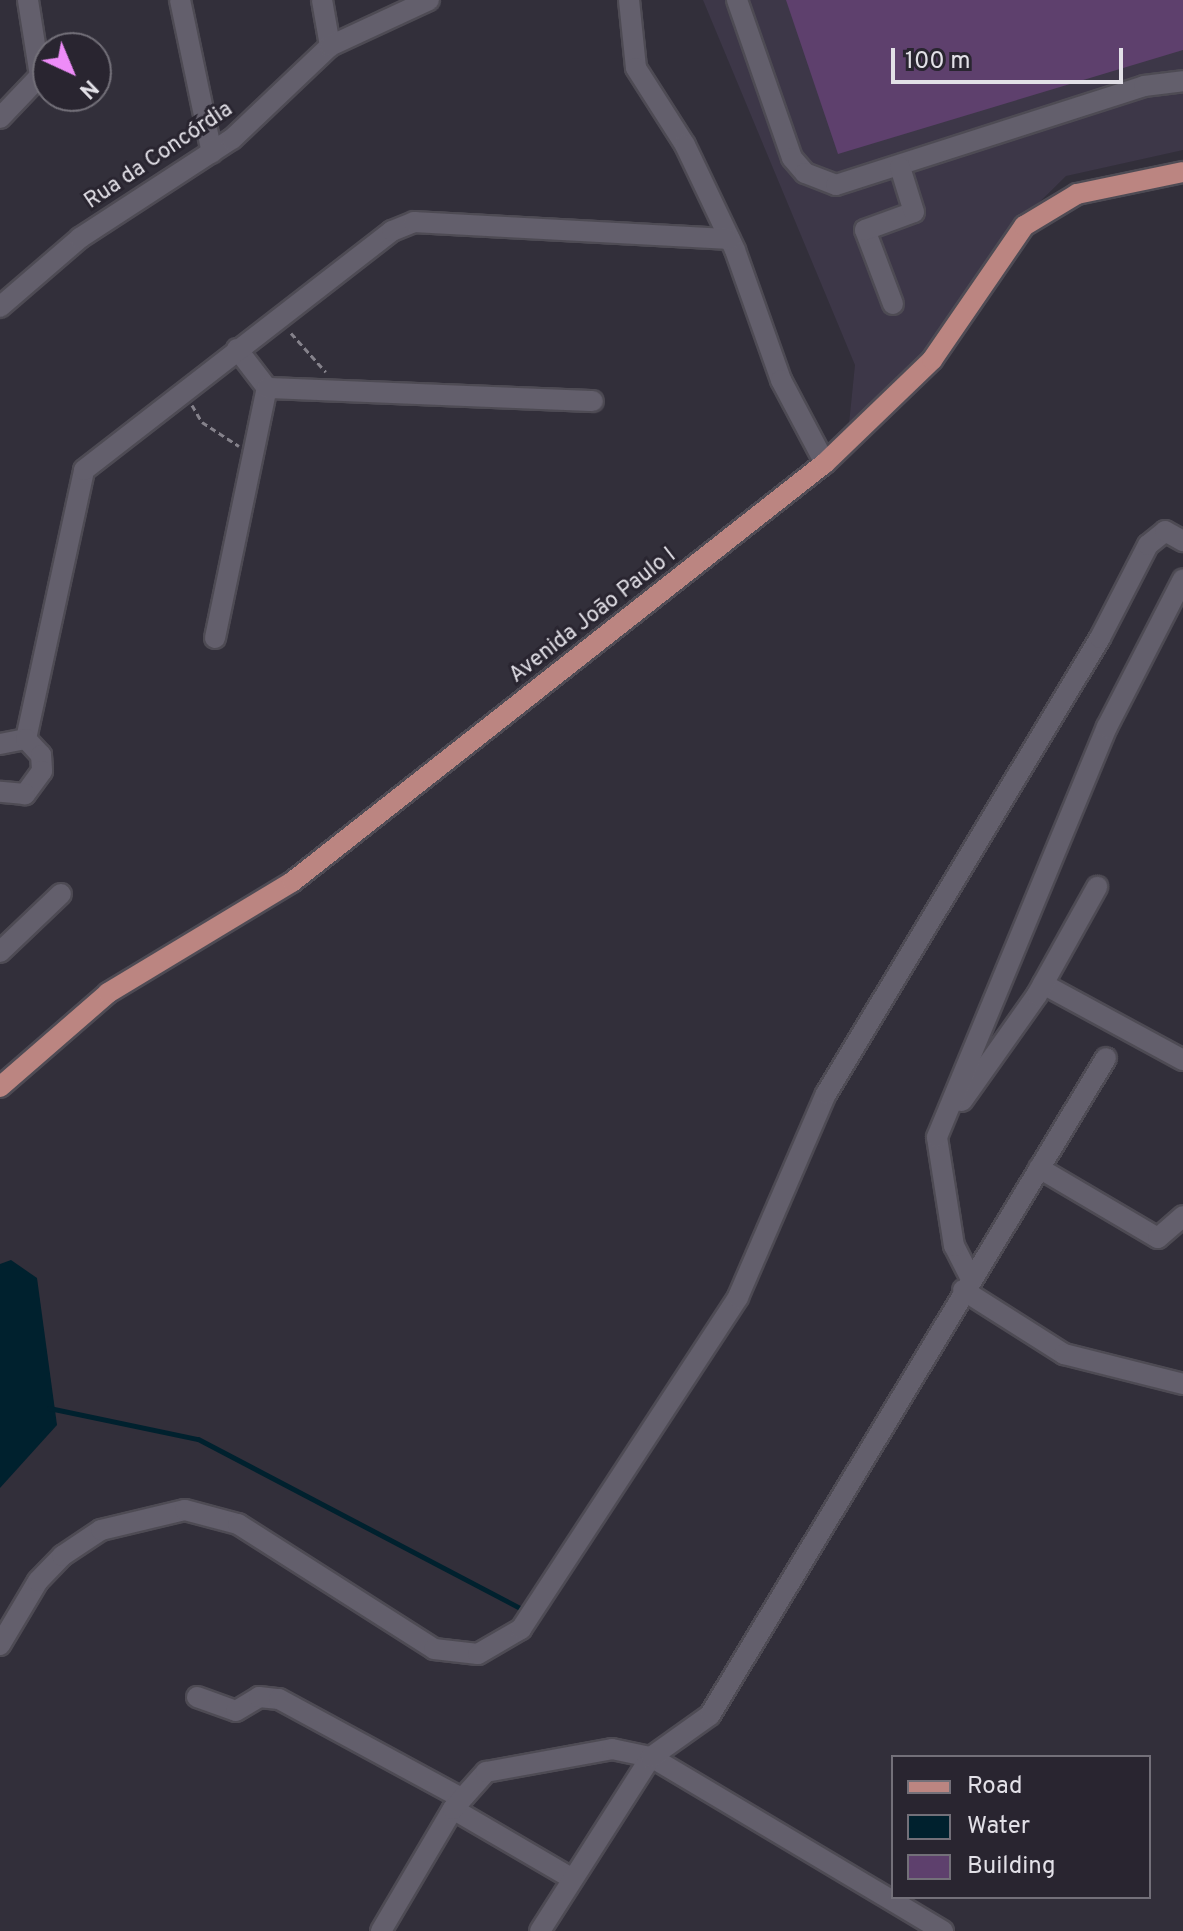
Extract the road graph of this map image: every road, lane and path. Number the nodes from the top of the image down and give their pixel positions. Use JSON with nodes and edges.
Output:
{"nodes":[{"id":1,"x":28,"y":0,"type":"edge"},
{"id":2,"x":180,"y":0,"type":"edge"},
{"id":3,"x":322,"y":0,"type":"edge"},
{"id":4,"x":429,"y":0,"type":"edge"},
{"id":5,"x":629,"y":0,"type":"edge"},
{"id":6,"x":737,"y":0,"type":"edge"},
{"id":7,"x":330,"y":46,"type":"junction"},
{"id":8,"x":1183,"y":81,"type":"edge"},
{"id":9,"x":0,"y":118,"type":"edge"},
{"id":10,"x":212,"y":153,"type":"junction"},
{"id":11,"x":900,"y":167,"type":"junction"},
{"id":12,"x":1183,"y":172,"type":"edge"},
{"id":13,"x":730,"y":239,"type":"junction"},
{"id":14,"x":893,"y":304,"type":"dead end"},
{"id":15,"x":0,"y":307,"type":"edge"},
{"id":16,"x":278,"y":318,"type":"junction"},
{"id":17,"x":237,"y":349,"type":"junction"},
{"id":18,"x":267,"y":388,"type":"junction"},
{"id":19,"x":335,"y":390,"type":"junction"},
{"id":20,"x":185,"y":391,"type":"junction"},
{"id":21,"x":593,"y":401,"type":"dead end"},
{"id":22,"x":253,"y":449,"type":"junction"},
{"id":23,"x":825,"y":463,"type":"junction"},
{"id":24,"x":1183,"y":541,"type":"edge"},
{"id":25,"x":1183,"y":579,"type":"edge"},
{"id":26,"x":215,"y":638,"type":"dead end"},
{"id":27,"x":26,"y":739,"type":"junction"},
{"id":28,"x":0,"y":744,"type":"edge"},
{"id":29,"x":0,"y":792,"type":"edge"},
{"id":30,"x":1097,"y":887,"type":"dead end"},
{"id":31,"x":61,"y":894,"type":"dead end"},
{"id":32,"x":0,"y":952,"type":"edge"},
{"id":33,"x":1043,"y":984,"type":"junction"},
{"id":34,"x":1106,"y":1058,"type":"dead end"},
{"id":35,"x":1183,"y":1060,"type":"edge"},
{"id":36,"x":0,"y":1087,"type":"edge"},
{"id":37,"x":937,"y":1137,"type":"junction"},
{"id":38,"x":1039,"y":1168,"type":"junction"},
{"id":39,"x":1183,"y":1216,"type":"edge"},
{"id":40,"x":966,"y":1283,"type":"junction"},
{"id":41,"x":1183,"y":1384,"type":"edge"},
{"id":42,"x":0,"y":1645,"type":"edge"},
{"id":43,"x":197,"y":1697,"type":"dead end"},
{"id":44,"x":651,"y":1757,"type":"junction"},
{"id":45,"x":457,"y":1804,"type":"junction"},
{"id":46,"x":571,"y":1878,"type":"junction"},
{"id":47,"x":381,"y":1931,"type":"edge"},
{"id":48,"x":540,"y":1931,"type":"edge"},
{"id":49,"x":943,"y":1931,"type":"edge"}],
"edges":[{"from":1,"to":9,"type":"street"},
{"from":2,"to":10,"type":"street"},
{"from":3,"to":7,"type":"street"},
{"from":4,"to":7,"type":"street","name":"Rua da Concórdia"},
{"from":5,"to":13,"type":"street"},
{"from":6,"to":11,"type":"street"},
{"from":7,"to":10,"type":"street","name":"Rua da Concórdia"},
{"from":8,"to":11,"type":"street"},
{"from":10,"to":15,"type":"street","name":"Rua da Concórdia"},
{"from":11,"to":14,"type":"street"},
{"from":12,"to":23,"type":"main road","name":"Avenida João Paulo I"},
{"from":13,"to":16,"type":"street"},
{"from":13,"to":23,"type":"street"},
{"from":16,"to":17,"type":"street"},
{"from":16,"to":19,"type":"path"},
{"from":17,"to":18,"type":"street"},
{"from":17,"to":20,"type":"street"},
{"from":18,"to":19,"type":"street"},
{"from":18,"to":22,"type":"street"},
{"from":19,"to":21,"type":"street"},
{"from":20,"to":22,"type":"path"},
{"from":20,"to":27,"type":"street"},
{"from":22,"to":26,"type":"street"},
{"from":23,"to":36,"type":"main road","name":"Avenida João Paulo I"},
{"from":24,"to":42,"type":"street"},
{"from":25,"to":37,"type":"street"},
{"from":27,"to":28,"type":"street"},
{"from":27,"to":29,"type":"street"},
{"from":30,"to":33,"type":"street"},
{"from":31,"to":32,"type":"street"},
{"from":33,"to":35,"type":"street"},
{"from":33,"to":37,"type":"street"},
{"from":34,"to":38,"type":"street"},
{"from":37,"to":40,"type":"street"},
{"from":38,"to":39,"type":"street"},
{"from":38,"to":40,"type":"street"},
{"from":40,"to":41,"type":"street"},
{"from":40,"to":44,"type":"street"},
{"from":43,"to":45,"type":"street"},
{"from":44,"to":45,"type":"street"},
{"from":44,"to":46,"type":"street"},
{"from":44,"to":49,"type":"street"},
{"from":45,"to":46,"type":"street"},
{"from":45,"to":47,"type":"street"},
{"from":46,"to":48,"type":"street"}]}
